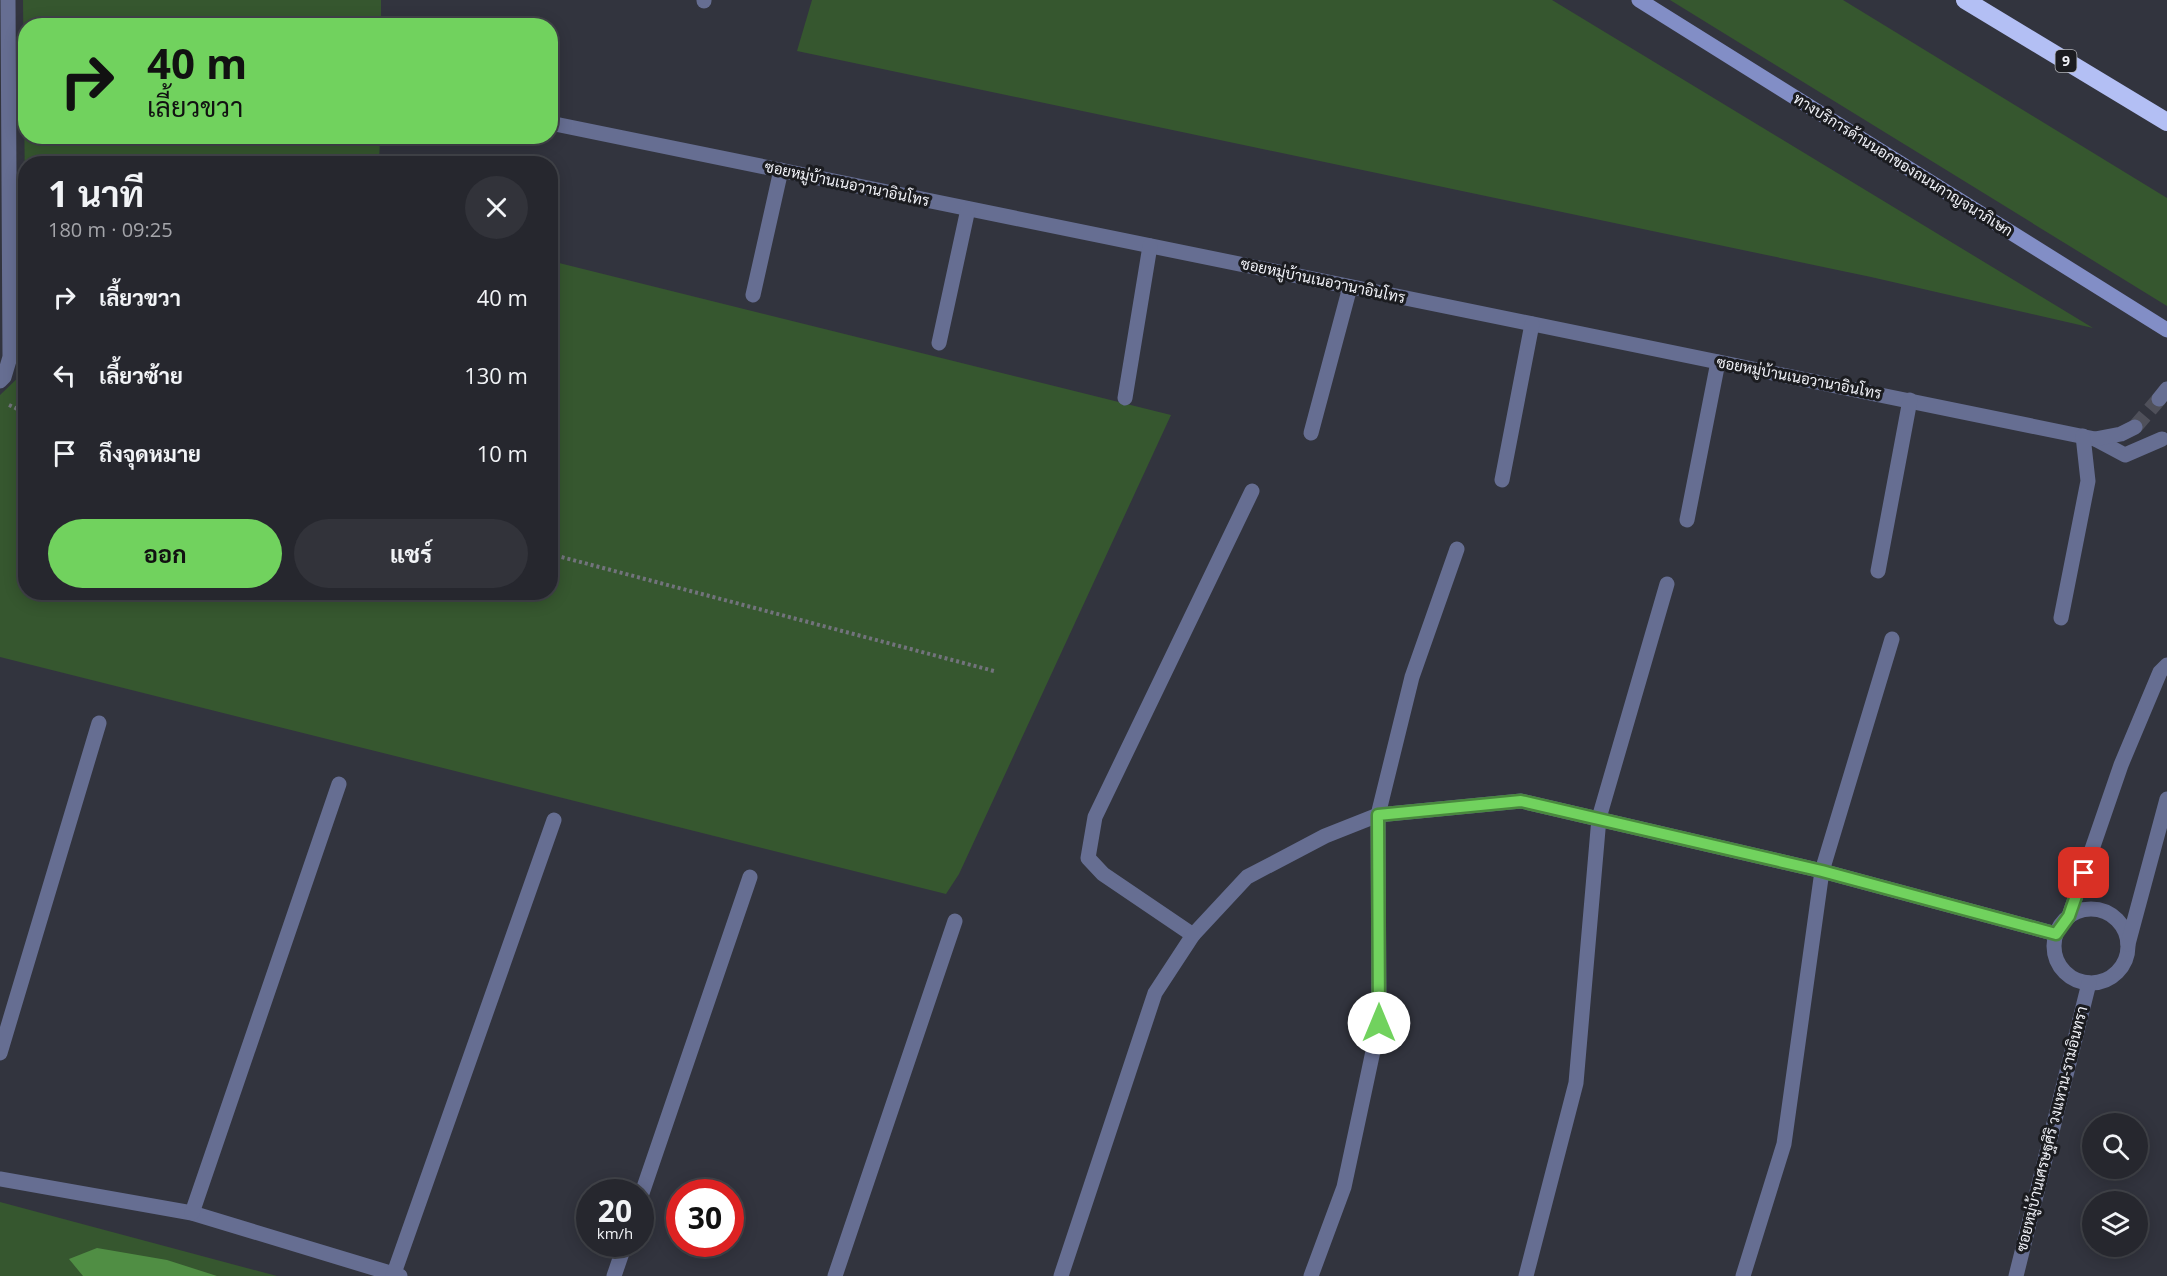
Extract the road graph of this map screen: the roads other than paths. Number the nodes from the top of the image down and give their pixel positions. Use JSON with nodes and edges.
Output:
{"nodes":[{"id":1,"x":8,"y":0,"type":"edge"},
{"id":2,"x":1639,"y":0,"type":"edge"},
{"id":3,"x":1965,"y":0,"type":"edge"},
{"id":4,"x":2167,"y":122,"type":"edge"},
{"id":5,"x":558,"y":125,"type":"edge"},
{"id":6,"x":781,"y":170,"type":"junction"},
{"id":7,"x":968,"y":209,"type":"junction"},
{"id":8,"x":1150,"y":246,"type":"junction"},
{"id":9,"x":1350,"y":287,"type":"junction"},
{"id":10,"x":753,"y":295,"type":"dead end"},
{"id":11,"x":1532,"y":324,"type":"junction"},
{"id":12,"x":2167,"y":330,"type":"edge"},
{"id":13,"x":939,"y":343,"type":"dead end"},
{"id":14,"x":1719,"y":362,"type":"junction"},
{"id":15,"x":0,"y":381,"type":"edge"},
{"id":16,"x":1125,"y":398,"type":"dead end"},
{"id":17,"x":1910,"y":400,"type":"junction"},
{"id":18,"x":2135,"y":427,"type":"tunnel mouth"},
{"id":19,"x":1311,"y":433,"type":"dead end"},
{"id":20,"x":2089,"y":438,"type":"junction"},
{"id":21,"x":2162,"y":439,"type":"dead end"},
{"id":22,"x":1502,"y":480,"type":"dead end"},
{"id":23,"x":1252,"y":491,"type":"dead end"},
{"id":24,"x":1687,"y":520,"type":"dead end"},
{"id":25,"x":1457,"y":549,"type":"dead end"},
{"id":26,"x":1878,"y":571,"type":"dead end"},
{"id":27,"x":1667,"y":584,"type":"dead end"},
{"id":28,"x":2061,"y":618,"type":"dead end"},
{"id":29,"x":1893,"y":639,"type":"dead end"},
{"id":30,"x":2167,"y":665,"type":"edge"},
{"id":31,"x":99,"y":723,"type":"dead end"},
{"id":32,"x":339,"y":784,"type":"dead end"},
{"id":33,"x":2167,"y":799,"type":"edge"},
{"id":34,"x":1378,"y":815,"type":"junction"},
{"id":35,"x":1599,"y":818,"type":"junction"},
{"id":36,"x":554,"y":820,"type":"dead end"},
{"id":37,"x":1822,"y":871,"type":"junction"},
{"id":38,"x":750,"y":877,"type":"dead end"},
{"id":39,"x":2069,"y":916,"type":"junction"},
{"id":40,"x":955,"y":921,"type":"dead end"},
{"id":41,"x":2056,"y":934,"type":"junction"},
{"id":42,"x":1193,"y":935,"type":"junction"},
{"id":43,"x":2128,"y":945,"type":"junction"},
{"id":44,"x":2089,"y":983,"type":"junction"},
{"id":45,"x":0,"y":1053,"type":"edge"},
{"id":46,"x":0,"y":1179,"type":"edge"},
{"id":47,"x":647,"y":1179,"type":"edge"},
{"id":48,"x":192,"y":1212,"type":"junction"},
{"id":49,"x":621,"y":1257,"type":"edge"},
{"id":50,"x":396,"y":1275,"type":"edge"},
{"id":51,"x":614,"y":1276,"type":"edge"},
{"id":52,"x":835,"y":1276,"type":"edge"},
{"id":53,"x":1061,"y":1276,"type":"edge"},
{"id":54,"x":1311,"y":1276,"type":"edge"},
{"id":55,"x":1526,"y":1276,"type":"edge"},
{"id":56,"x":1743,"y":1276,"type":"edge"},
{"id":57,"x":2016,"y":1276,"type":"edge"}],
"edges":[{"from":1,"to":15,"type":"street"},
{"from":2,"to":12,"type":"main road","name":"ทางบริการด้านนอกของถนนกาญจนาภิเษก"},
{"from":3,"to":4,"type":"highway","number":"9"},
{"from":5,"to":6,"type":"street","name":"ซอยหมู่บ้านเนอวานาอินโทร"},
{"from":6,"to":7,"type":"street","name":"ซอยหมู่บ้านเนอวานาอินโทร"},
{"from":6,"to":10,"type":"street"},
{"from":7,"to":8,"type":"street","name":"ซอยหมู่บ้านเนอวานาอินโทร"},
{"from":7,"to":13,"type":"street"},
{"from":8,"to":9,"type":"street","name":"ซอยหมู่บ้านเนอวานาอินโทร"},
{"from":8,"to":16,"type":"street"},
{"from":9,"to":11,"type":"street","name":"ซอยหมู่บ้านเนอวานาอินโทร"},
{"from":9,"to":19,"type":"street"},
{"from":11,"to":14,"type":"street","name":"ซอยหมู่บ้านเนอวานาอินโทร"},
{"from":11,"to":22,"type":"street"},
{"from":14,"to":17,"type":"street","name":"ซอยหมู่บ้านเนอวานาอินโทร"},
{"from":14,"to":24,"type":"street"},
{"from":17,"to":20,"type":"street","name":"ซอยหมู่บ้านเนอวานาอินโทร"},
{"from":17,"to":26,"type":"street"},
{"from":18,"to":20,"type":"street","name":"ซอยหมู่บ้านเนอวานาอินโทร"},
{"from":20,"to":21,"type":"street","name":"ซอยหมู่บ้านเนอวานาอินโทร"},
{"from":20,"to":28,"type":"street"},
{"from":23,"to":42,"type":"street"},
{"from":25,"to":34,"type":"street"},
{"from":27,"to":35,"type":"street"},
{"from":29,"to":37,"type":"street"},
{"from":30,"to":39,"type":"street"},
{"from":31,"to":45,"type":"street"},
{"from":32,"to":48,"type":"street"},
{"from":33,"to":43,"type":"street"},
{"from":34,"to":35,"type":"street"},
{"from":34,"to":42,"type":"street"},
{"from":34,"to":54,"type":"street"},
{"from":35,"to":37,"type":"street"},
{"from":35,"to":55,"type":"street"},
{"from":36,"to":50,"type":"street"},
{"from":37,"to":41,"type":"street"},
{"from":37,"to":56,"type":"street"},
{"from":38,"to":47,"type":"street"},
{"from":39,"to":41,"type":"street"},
{"from":39,"to":43,"type":"street"},
{"from":40,"to":52,"type":"street"},
{"from":41,"to":44,"type":"street"},
{"from":42,"to":53,"type":"street"},
{"from":43,"to":44,"type":"street"},
{"from":44,"to":57,"type":"street","name":"ซอยหมู่บ้านเศรษฐศิริ วงแหวน-รามอินทรา"},
{"from":46,"to":48,"type":"street"},
{"from":48,"to":50,"type":"street"},
{"from":49,"to":51,"type":"street"}]}
